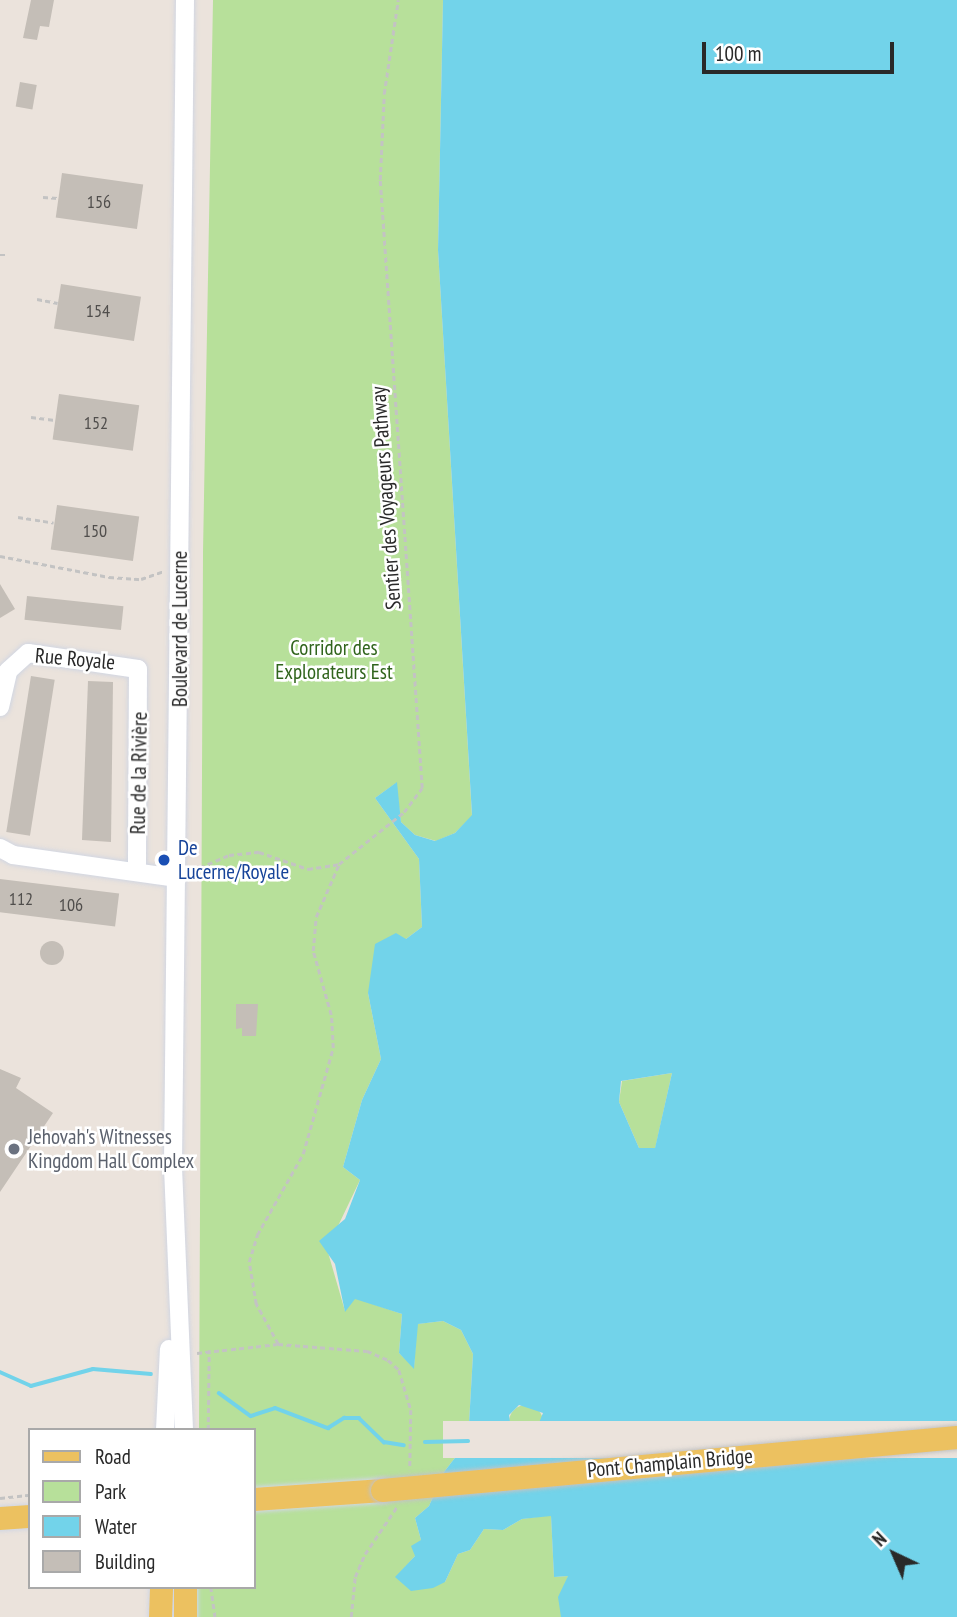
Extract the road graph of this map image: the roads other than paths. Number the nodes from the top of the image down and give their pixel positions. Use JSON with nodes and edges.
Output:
{"nodes":[{"id":1,"x":185,"y":0,"type":"edge"},
{"id":2,"x":141,"y":674,"type":"joint"},
{"id":3,"x":0,"y":707,"type":"edge"},
{"id":4,"x":0,"y":848,"type":"edge"},
{"id":5,"x":137,"y":872,"type":"junction"},
{"id":6,"x":177,"y":878,"type":"junction"},
{"id":7,"x":175,"y":1258,"type":"junction"},
{"id":8,"x":165,"y":1428,"type":"edge"},
{"id":9,"x":184,"y":1428,"type":"edge"},
{"id":10,"x":957,"y":1437,"type":"edge"},
{"id":11,"x":256,"y":1499,"type":"edge"},
{"id":12,"x":28,"y":1516,"type":"edge"},
{"id":13,"x":0,"y":1518,"type":"edge"},
{"id":14,"x":161,"y":1589,"type":"edge"},
{"id":15,"x":186,"y":1589,"type":"edge"},
{"id":16,"x":160,"y":1617,"type":"edge"},
{"id":17,"x":185,"y":1617,"type":"edge"}],
"edges":[{"from":1,"to":6,"type":"street","name":"Boulevard de Lucerne"},
{"from":2,"to":3,"type":"street","name":"Rue Royale"},
{"from":2,"to":5,"type":"street","name":"Rue de la Rivière"},
{"from":4,"to":5,"type":"street"},
{"from":5,"to":6,"type":"street"},
{"from":6,"to":7,"type":"street","name":"Boulevard de Lucerne"},
{"from":7,"to":8,"type":"street","name":"Boulevard de Lucerne"},
{"from":7,"to":9,"type":"street","name":"Boulevard de Lucerne"},
{"from":10,"to":11,"type":"main road","name":"Pont Champlain Bridge","bridge":true},
{"from":12,"to":13,"type":"main road"},
{"from":14,"to":16,"type":"main road"},
{"from":15,"to":17,"type":"main road"}]}
